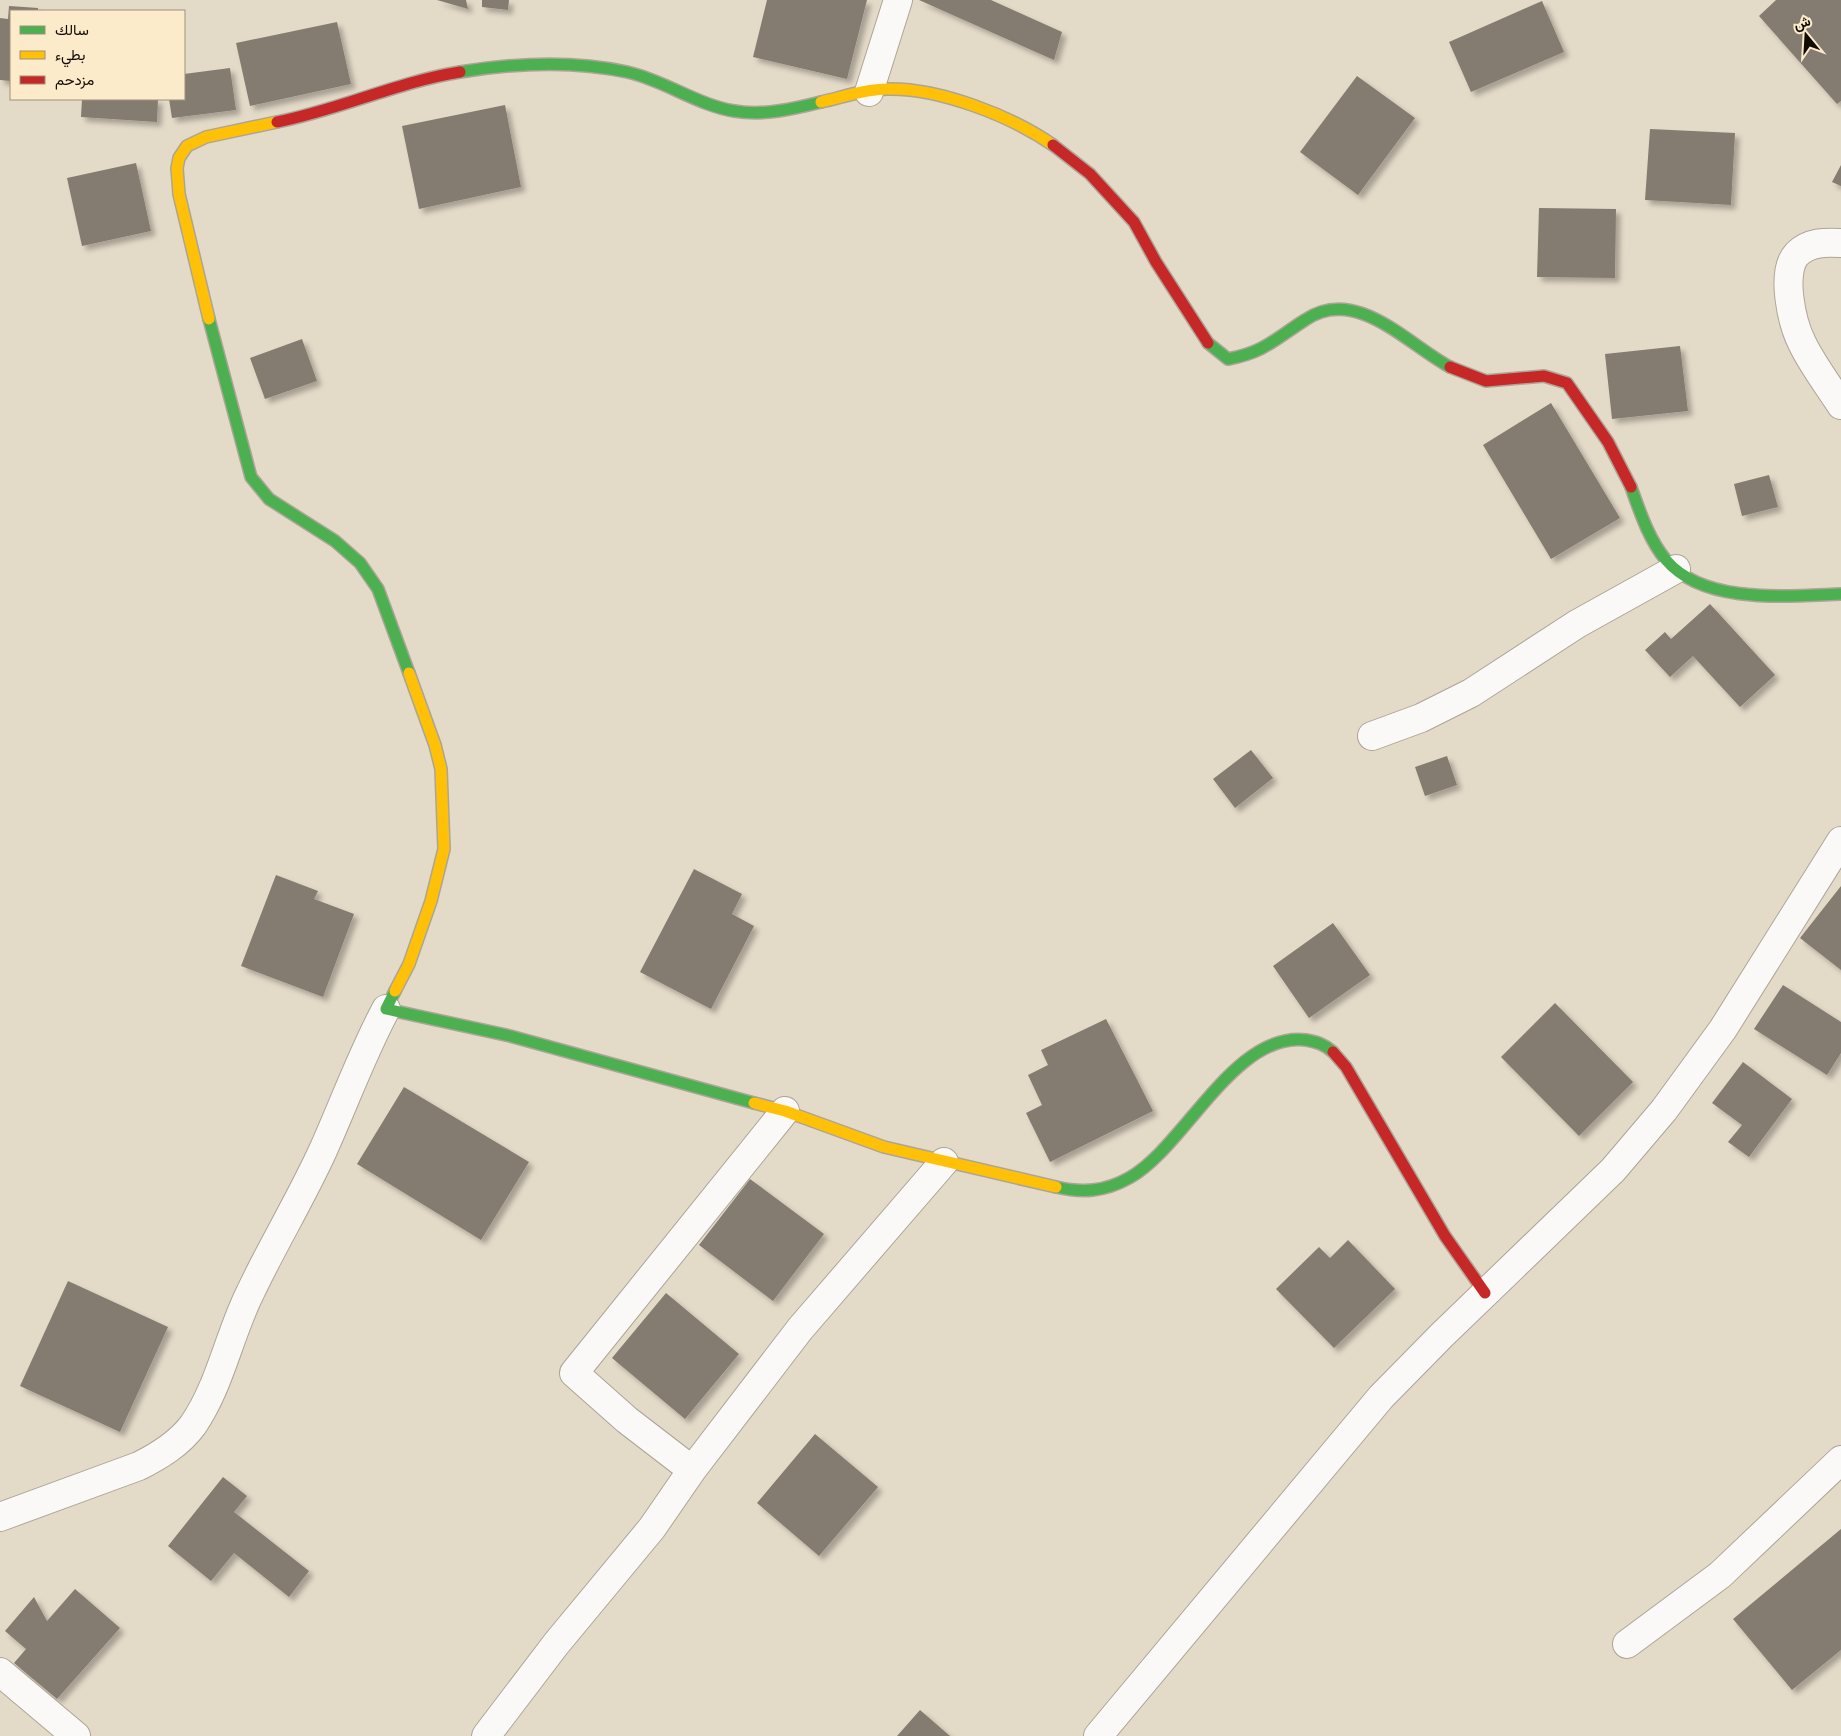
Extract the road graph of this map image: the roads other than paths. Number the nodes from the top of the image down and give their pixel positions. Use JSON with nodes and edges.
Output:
{"nodes":[{"id":1,"x":898,"y":0,"type":"edge"},
{"id":2,"x":869,"y":92,"type":"junction"},
{"id":3,"x":1841,"y":243,"type":"edge"},
{"id":4,"x":1841,"y":405,"type":"edge"},
{"id":5,"x":1676,"y":569,"type":"junction"},
{"id":6,"x":1841,"y":594,"type":"edge"},
{"id":7,"x":1372,"y":736,"type":"dead end"},
{"id":8,"x":1841,"y":841,"type":"edge"},
{"id":9,"x":386,"y":1009,"type":"junction"},
{"id":10,"x":786,"y":1112,"type":"junction"},
{"id":11,"x":944,"y":1162,"type":"junction"},
{"id":12,"x":1485,"y":1293,"type":"junction"},
{"id":13,"x":1841,"y":1460,"type":"edge"},
{"id":14,"x":692,"y":1470,"type":"junction"},
{"id":15,"x":0,"y":1517,"type":"edge"},
{"id":16,"x":1627,"y":1644,"type":"dead end"},
{"id":17,"x":0,"y":1672,"type":"edge"},
{"id":18,"x":76,"y":1736,"type":"edge"},
{"id":19,"x":486,"y":1736,"type":"edge"},
{"id":20,"x":1098,"y":1736,"type":"edge"}],
"edges":[{"from":1,"to":2,"type":"street"},
{"from":2,"to":5,"type":"street"},
{"from":2,"to":9,"type":"street"},
{"from":3,"to":4,"type":"street"},
{"from":5,"to":6,"type":"street"},
{"from":5,"to":7,"type":"street"},
{"from":8,"to":12,"type":"street"},
{"from":9,"to":10,"type":"street"},
{"from":9,"to":15,"type":"street"},
{"from":10,"to":11,"type":"street"},
{"from":10,"to":14,"type":"street"},
{"from":11,"to":12,"type":"street"},
{"from":11,"to":14,"type":"street"},
{"from":12,"to":20,"type":"street"},
{"from":13,"to":16,"type":"street"},
{"from":14,"to":19,"type":"street"},
{"from":17,"to":18,"type":"street"}]}
